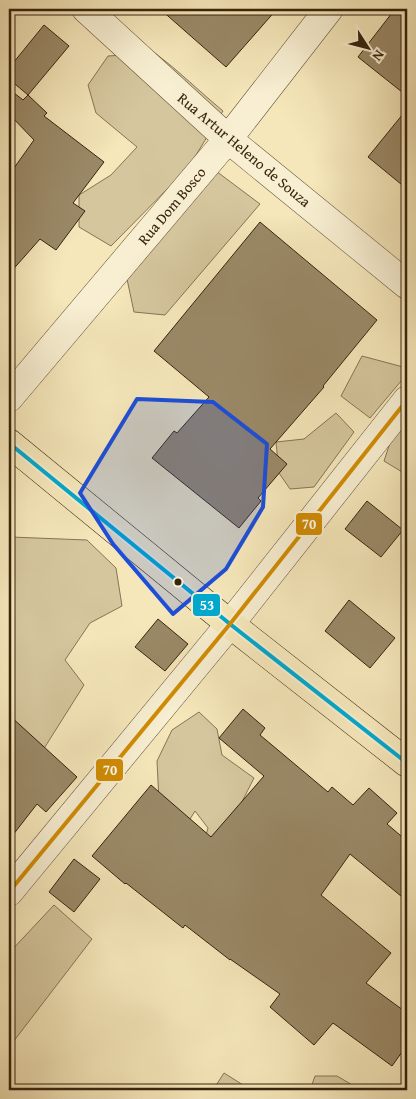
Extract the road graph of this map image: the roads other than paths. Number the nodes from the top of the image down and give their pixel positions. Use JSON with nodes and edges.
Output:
{"nodes":[{"id":1,"x":86,"y":9,"type":"edge"},
{"id":2,"x":330,"y":9,"type":"edge"},
{"id":3,"x":228,"y":139,"type":"junction"},
{"id":4,"x":407,"y":285,"type":"edge"},
{"id":5,"x":9,"y":398,"type":"edge"},
{"id":6,"x":407,"y":400,"type":"edge"},
{"id":7,"x":9,"y":443,"type":"edge"},
{"id":8,"x":230,"y":624,"type":"junction"},
{"id":9,"x":407,"y":763,"type":"edge"},
{"id":10,"x":9,"y":892,"type":"edge"}],
"edges":[{"from":1,"to":3,"type":"street","name":"Rua Artur Heleno de Souza"},
{"from":2,"to":3,"type":"street","name":"Rua Dom Bosco"},
{"from":3,"to":4,"type":"street","name":"Rua Artur Heleno de Souza"},
{"from":3,"to":5,"type":"street","name":"Rua Dom Bosco"},
{"from":6,"to":8,"type":"street"},
{"from":7,"to":8,"type":"main road"},
{"from":8,"to":9,"type":"main road"},
{"from":8,"to":10,"type":"street"}]}
